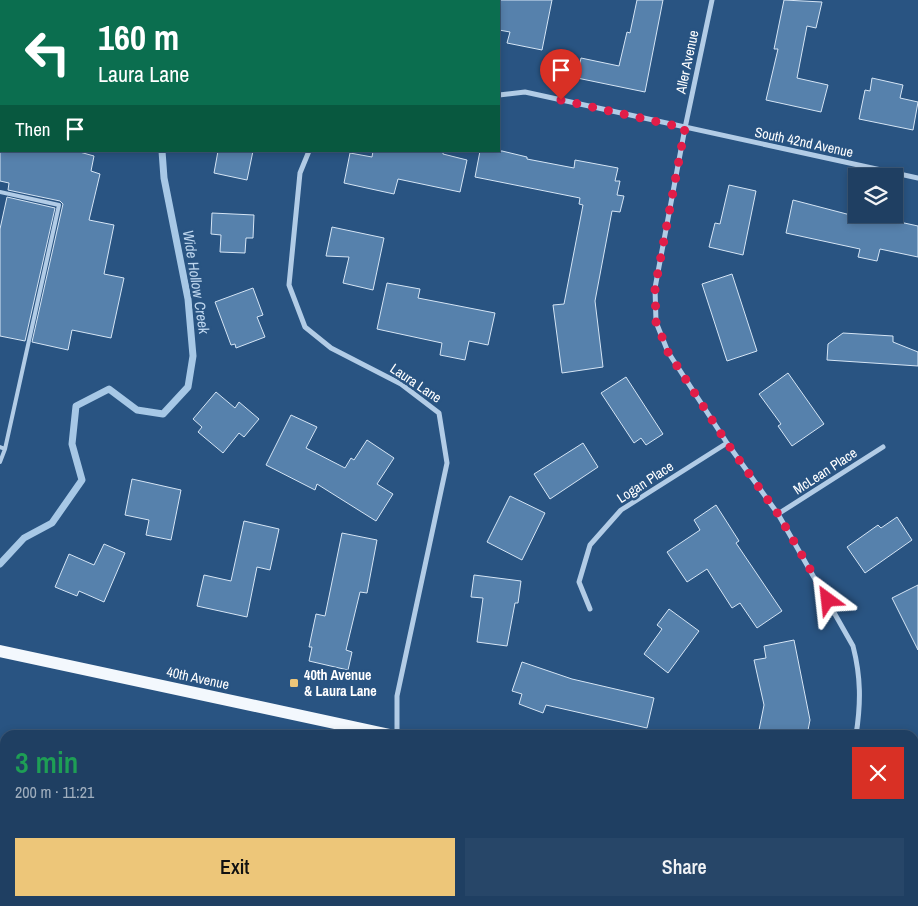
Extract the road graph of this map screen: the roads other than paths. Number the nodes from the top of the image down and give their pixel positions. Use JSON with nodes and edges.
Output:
{"nodes":[{"id":1,"x":712,"y":0,"type":"edge"},
{"id":2,"x":500,"y":95,"type":"edge"},
{"id":3,"x":685,"y":128,"type":"junction"},
{"id":4,"x":309,"y":152,"type":"edge"},
{"id":5,"x":918,"y":178,"type":"edge"},
{"id":6,"x":0,"y":192,"type":"edge"},
{"id":7,"x":727,"y":443,"type":"junction"},
{"id":8,"x":883,"y":447,"type":"dead end"},
{"id":9,"x":2,"y":448,"type":"edge"},
{"id":10,"x":0,"y":462,"type":"edge"},
{"id":11,"x":778,"y":514,"type":"junction"},
{"id":12,"x":590,"y":609,"type":"dead end"},
{"id":13,"x":0,"y":651,"type":"edge"},
{"id":14,"x":367,"y":730,"type":"edge"},
{"id":15,"x":397,"y":730,"type":"edge"},
{"id":16,"x":857,"y":730,"type":"edge"}],
"edges":[{"from":1,"to":3,"type":"street","name":"Aller Avenue"},
{"from":2,"to":3,"type":"street"},
{"from":3,"to":5,"type":"street","name":"South 42nd Avenue"},
{"from":3,"to":7,"type":"street","name":"Aller Avenue"},
{"from":4,"to":15,"type":"street","name":"Laura Lane"},
{"from":6,"to":9,"type":"lane"},
{"from":7,"to":11,"type":"street","name":"Aller Avenue"},
{"from":7,"to":12,"type":"street","name":"Logan Place"},
{"from":8,"to":11,"type":"street","name":"McLean Place"},
{"from":9,"to":10,"type":"lane"},
{"from":11,"to":16,"type":"street","name":"Aller Avenue"},
{"from":13,"to":14,"type":"main road","name":"40th Avenue"}]}
